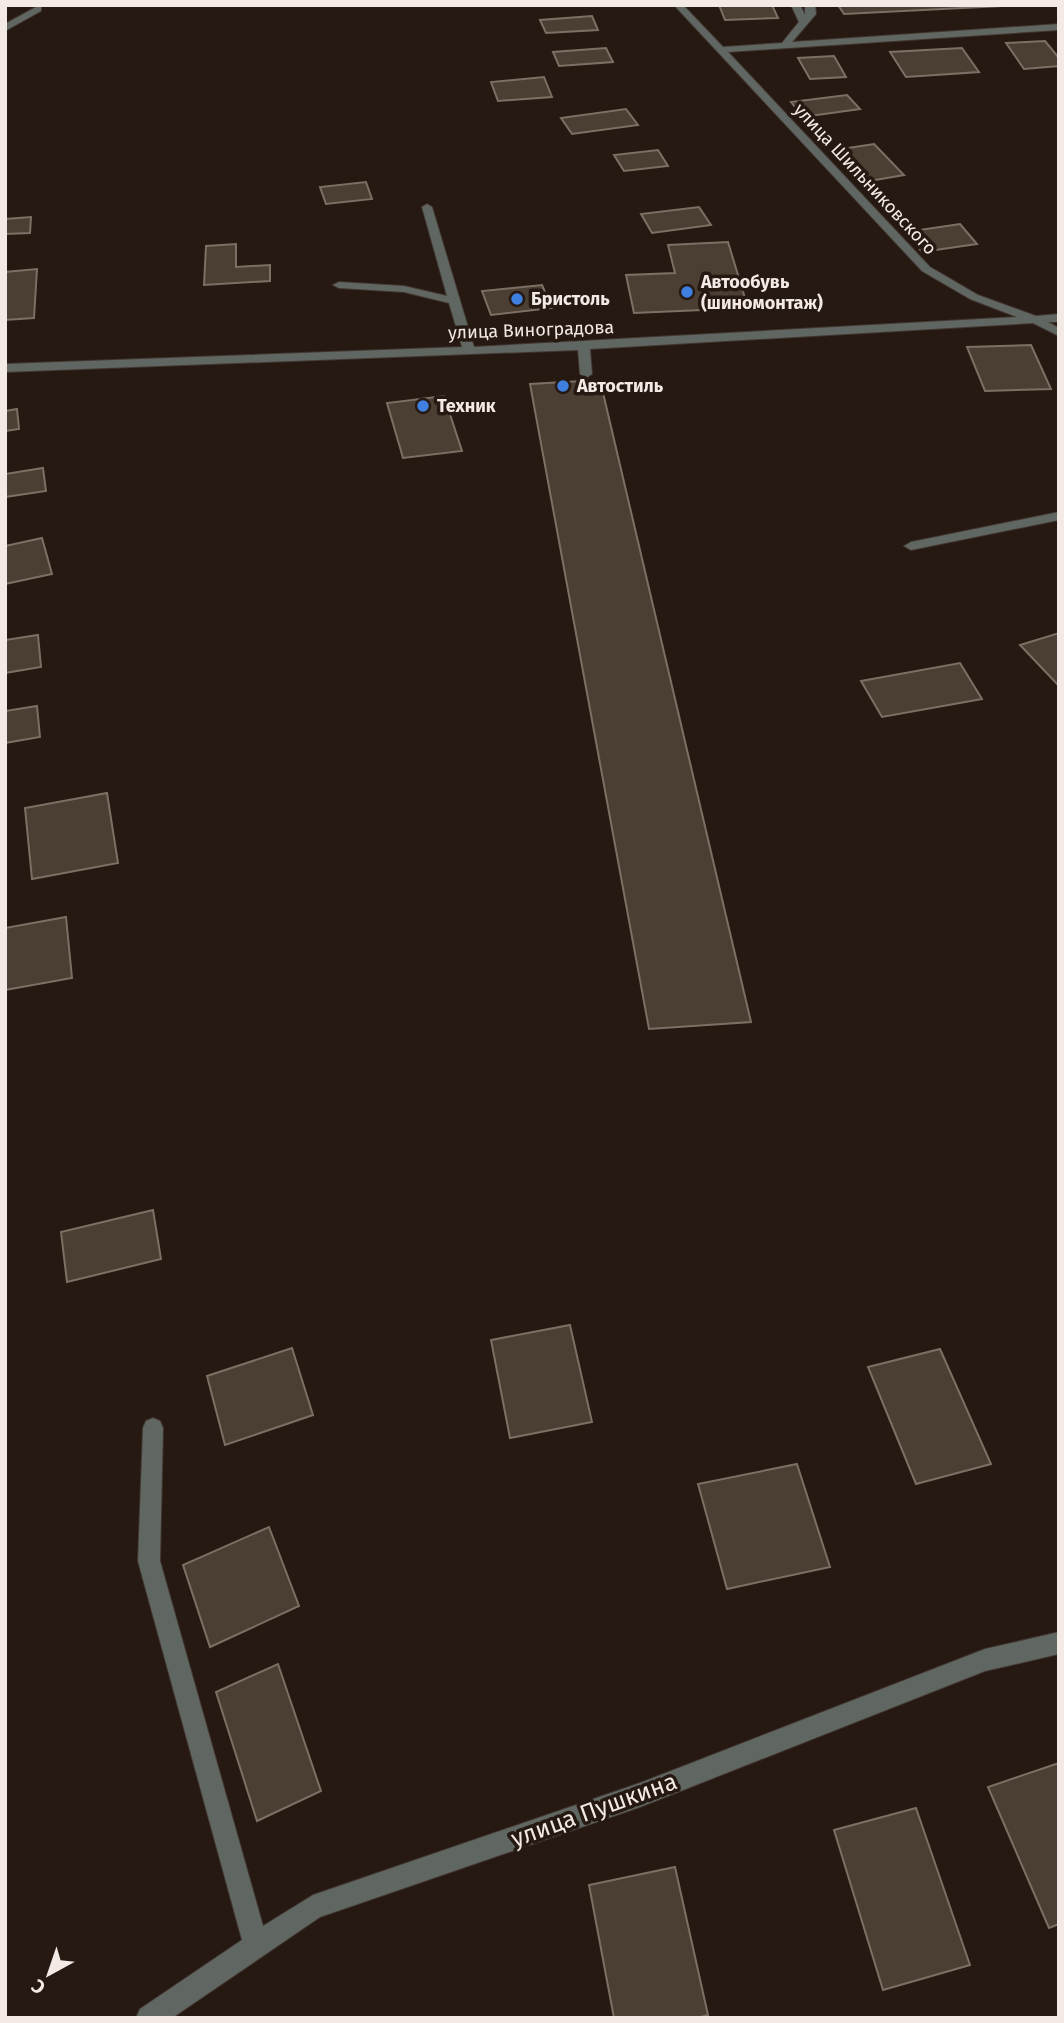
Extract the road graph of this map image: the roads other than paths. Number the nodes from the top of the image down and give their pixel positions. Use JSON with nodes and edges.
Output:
{"nodes":[{"id":1,"x":678,"y":5,"type":"edge"},
{"id":2,"x":795,"y":5,"type":"edge"},
{"id":3,"x":810,"y":5,"type":"edge"},
{"id":4,"x":38,"y":9,"type":"dead end"},
{"id":5,"x":804,"y":23,"type":"junction"},
{"id":6,"x":1059,"y":27,"type":"edge"},
{"id":7,"x":5,"y":28,"type":"edge"},
{"id":8,"x":785,"y":45,"type":"junction"},
{"id":9,"x":719,"y":50,"type":"junction"},
{"id":10,"x":427,"y":207,"type":"dead end"},
{"id":11,"x":339,"y":285,"type":"dead end"},
{"id":12,"x":455,"y":301,"type":"junction"},
{"id":13,"x":1059,"y":318,"type":"edge"},
{"id":14,"x":1034,"y":319,"type":"junction"},
{"id":15,"x":1059,"y":333,"type":"edge"},
{"id":16,"x":584,"y":346,"type":"junction"},
{"id":17,"x":469,"y":350,"type":"junction"},
{"id":18,"x":5,"y":368,"type":"edge"},
{"id":19,"x":586,"y":374,"type":"dead end"},
{"id":20,"x":1059,"y":516,"type":"edge"},
{"id":21,"x":911,"y":546,"type":"dead end"},
{"id":22,"x":153,"y":1428,"type":"dead end"},
{"id":23,"x":1059,"y":1643,"type":"edge"},
{"id":24,"x":256,"y":1946,"type":"junction"},
{"id":25,"x":149,"y":2018,"type":"edge"}],
"edges":[{"from":1,"to":9,"type":"street","name":"улица Шильниковского"},
{"from":2,"to":5,"type":"street"},
{"from":3,"to":5,"type":"street"},
{"from":4,"to":7,"type":"street"},
{"from":5,"to":8,"type":"street"},
{"from":6,"to":8,"type":"street"},
{"from":8,"to":9,"type":"street"},
{"from":9,"to":14,"type":"street","name":"улица Шильниковского"},
{"from":10,"to":12,"type":"street"},
{"from":11,"to":12,"type":"street"},
{"from":12,"to":17,"type":"street"},
{"from":13,"to":14,"type":"street","name":"улица Виноградова"},
{"from":14,"to":15,"type":"street","name":"улица Шильниковского"},
{"from":14,"to":16,"type":"street","name":"улица Виноградова"},
{"from":16,"to":17,"type":"street","name":"улица Виноградова"},
{"from":16,"to":19,"type":"street"},
{"from":17,"to":18,"type":"street","name":"улица Виноградова"},
{"from":20,"to":21,"type":"street"},
{"from":22,"to":24,"type":"street"},
{"from":23,"to":24,"type":"street","name":"улица Пушкина"},
{"from":24,"to":25,"type":"street","name":"улица Пушкина"}]}
